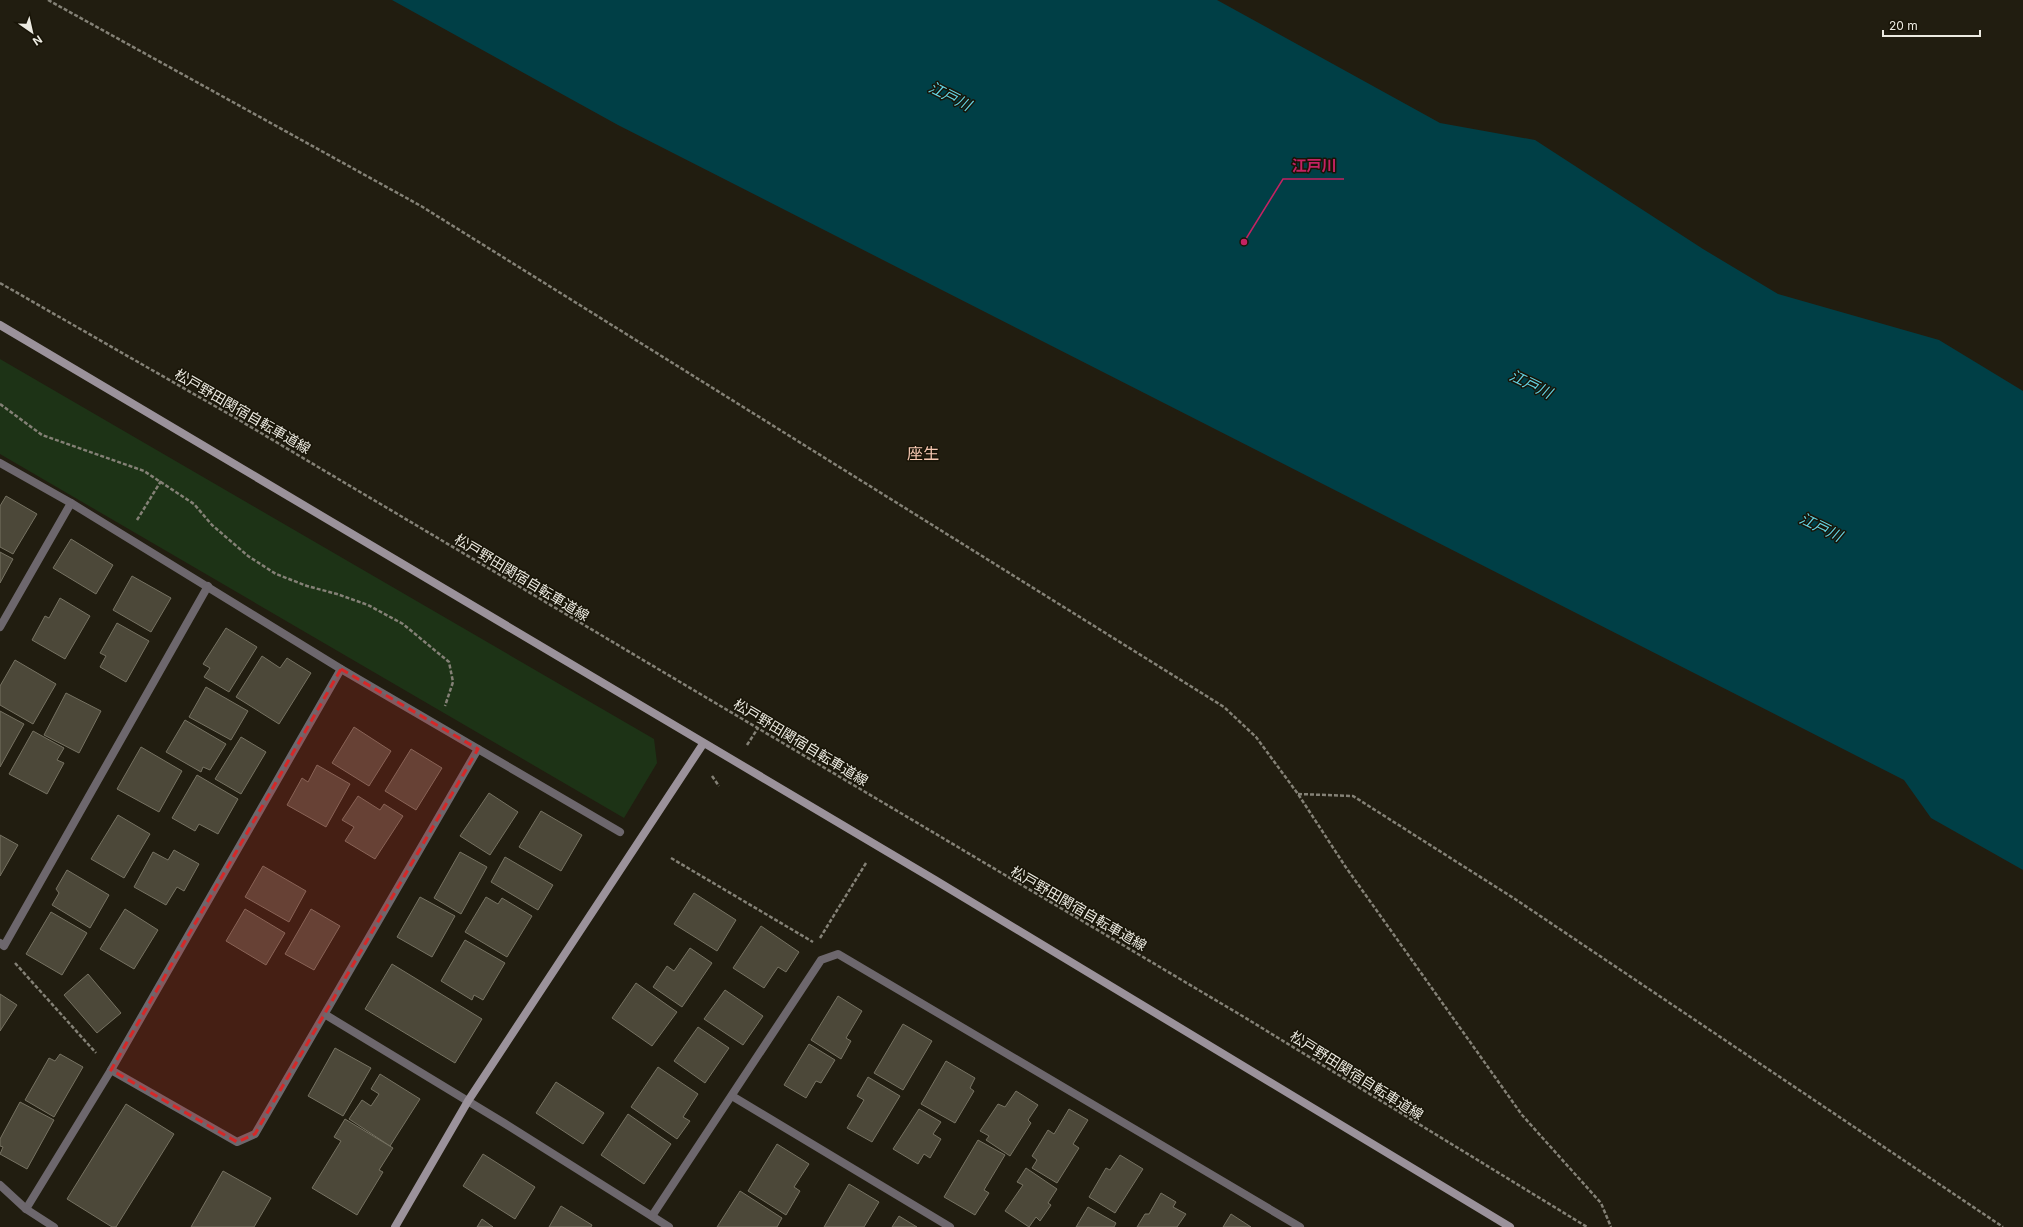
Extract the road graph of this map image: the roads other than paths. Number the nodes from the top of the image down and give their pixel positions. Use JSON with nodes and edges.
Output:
{"nodes":[{"id":1,"x":0,"y":325,"type":"edge"},
{"id":2,"x":0,"y":463,"type":"edge"},
{"id":3,"x":71,"y":503,"type":"junction"},
{"id":4,"x":208,"y":586,"type":"junction"},
{"id":5,"x":0,"y":627,"type":"edge"},
{"id":6,"x":341,"y":669,"type":"junction"},
{"id":7,"x":703,"y":744,"type":"junction"},
{"id":8,"x":478,"y":749,"type":"junction"},
{"id":9,"x":620,"y":832,"type":"dead end"},
{"id":10,"x":2,"y":944,"type":"edge"},
{"id":11,"x":326,"y":1015,"type":"junction"},
{"id":12,"x":111,"y":1070,"type":"junction"},
{"id":13,"x":732,"y":1096,"type":"junction"},
{"id":14,"x":468,"y":1101,"type":"junction"},
{"id":15,"x":0,"y":1185,"type":"edge"},
{"id":16,"x":26,"y":1208,"type":"junction"},
{"id":17,"x":652,"y":1216,"type":"junction"},
{"id":18,"x":54,"y":1227,"type":"edge"},
{"id":19,"x":395,"y":1227,"type":"edge"},
{"id":20,"x":669,"y":1227,"type":"edge"},
{"id":21,"x":950,"y":1227,"type":"edge"},
{"id":22,"x":1300,"y":1227,"type":"edge"},
{"id":23,"x":1510,"y":1227,"type":"edge"}],
"edges":[{"from":1,"to":7,"type":"street"},
{"from":2,"to":3,"type":"street"},
{"from":3,"to":4,"type":"street"},
{"from":3,"to":5,"type":"street"},
{"from":4,"to":6,"type":"street"},
{"from":4,"to":10,"type":"street"},
{"from":6,"to":8,"type":"street"},
{"from":6,"to":12,"type":"street"},
{"from":7,"to":14,"type":"street"},
{"from":7,"to":23,"type":"street"},
{"from":8,"to":9,"type":"street"},
{"from":8,"to":11,"type":"street"},
{"from":11,"to":12,"type":"street"},
{"from":11,"to":14,"type":"street"},
{"from":12,"to":16,"type":"street"},
{"from":13,"to":17,"type":"street"},
{"from":13,"to":21,"type":"street"},
{"from":13,"to":22,"type":"street"},
{"from":14,"to":17,"type":"street"},
{"from":14,"to":19,"type":"street"},
{"from":15,"to":16,"type":"street"},
{"from":16,"to":18,"type":"street"},
{"from":17,"to":20,"type":"street"}]}
